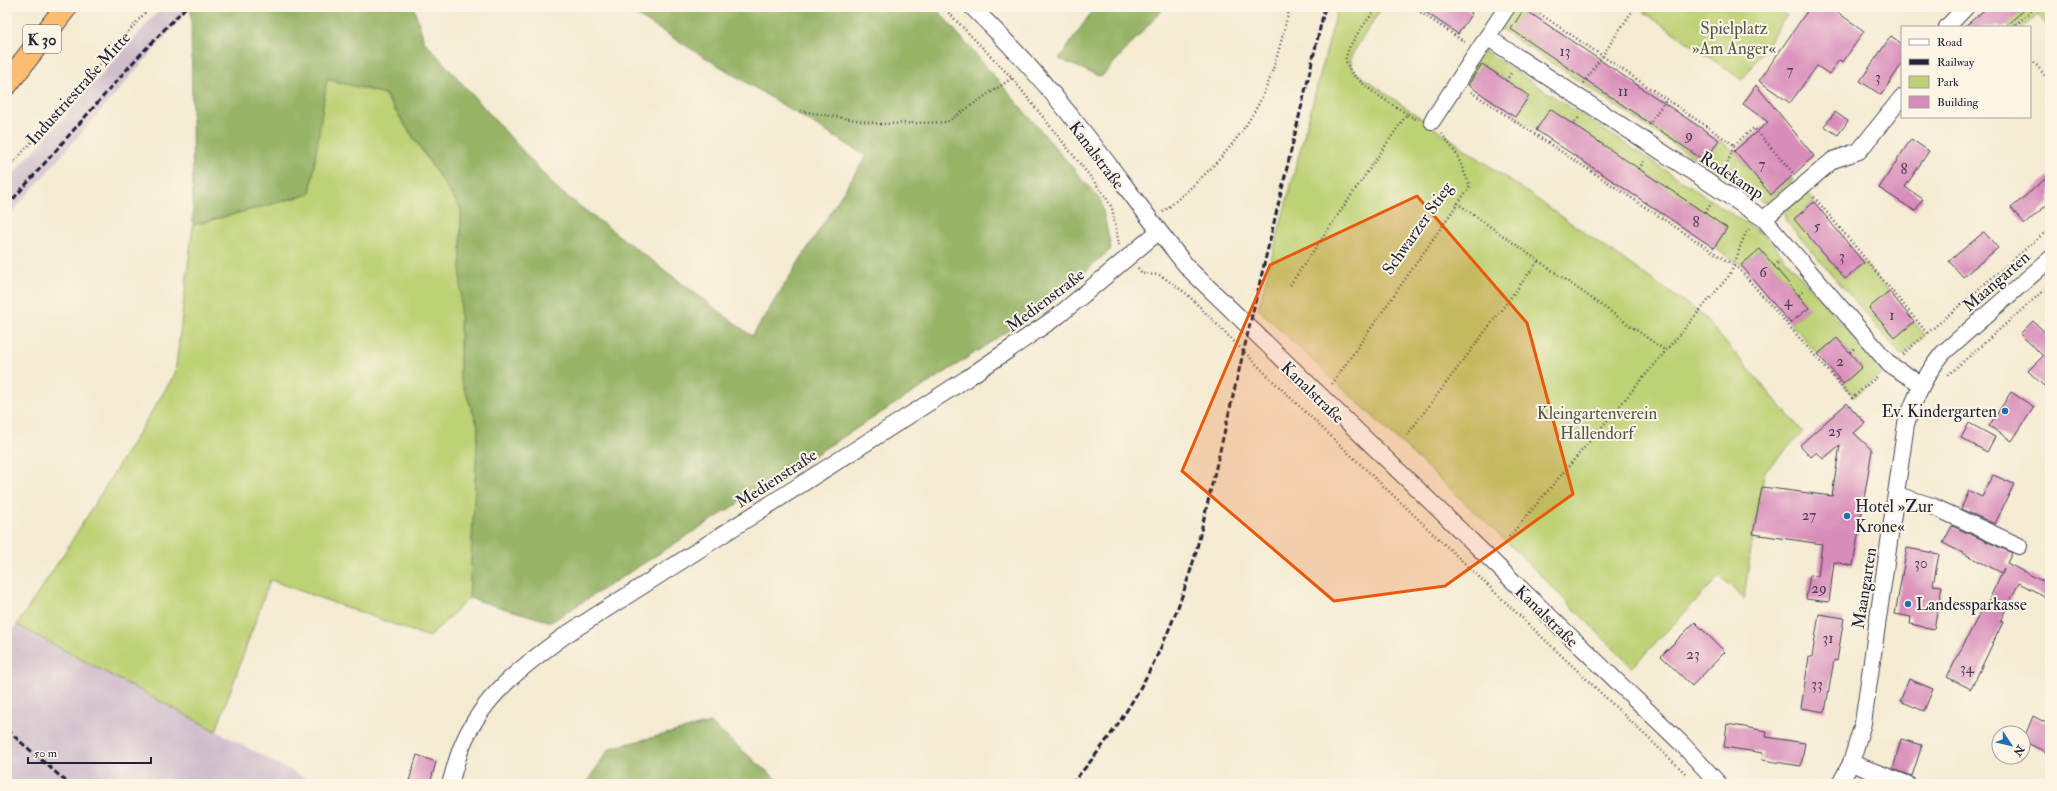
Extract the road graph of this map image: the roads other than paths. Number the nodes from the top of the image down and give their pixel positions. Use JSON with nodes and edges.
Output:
{"nodes":[{"id":1,"x":58,"y":7,"type":"edge"},
{"id":2,"x":66,"y":7,"type":"edge"},
{"id":3,"x":972,"y":7,"type":"edge"},
{"id":4,"x":1507,"y":7,"type":"edge"},
{"id":5,"x":1966,"y":7,"type":"edge"},
{"id":6,"x":1948,"y":26,"type":"edge"},
{"id":7,"x":1487,"y":37,"type":"junction"},
{"id":8,"x":12,"y":78,"type":"edge"},
{"id":9,"x":1901,"y":98,"type":"edge"},
{"id":10,"x":1432,"y":121,"type":"road end"},
{"id":11,"x":1764,"y":219,"type":"junction"},
{"id":12,"x":1154,"y":227,"type":"junction"},
{"id":13,"x":2050,"y":259,"type":"edge"},
{"id":14,"x":1921,"y":384,"type":"junction"},
{"id":15,"x":1897,"y":495,"type":"junction"},
{"id":16,"x":2019,"y":546,"type":"dead end"},
{"id":17,"x":1850,"y":763,"type":"junction"},
{"id":18,"x":450,"y":784,"type":"edge"},
{"id":19,"x":1719,"y":784,"type":"edge"},
{"id":20,"x":1840,"y":784,"type":"edge"},
{"id":21,"x":1907,"y":784,"type":"edge"}],
"edges":[{"from":1,"to":8,"type":"highway"},
{"from":2,"to":8,"type":"highway","number":"K 30"},
{"from":3,"to":12,"type":"street","name":"Kanalstraße"},
{"from":4,"to":7,"type":"street"},
{"from":5,"to":6,"type":"street"},
{"from":7,"to":10,"type":"street"},
{"from":7,"to":11,"type":"street","name":"Rodekamp"},
{"from":9,"to":11,"type":"street"},
{"from":11,"to":14,"type":"street","name":"Rodekamp"},
{"from":12,"to":18,"type":"street","name":"Medienstraße"},
{"from":12,"to":19,"type":"street","name":"Kanalstraße"},
{"from":13,"to":14,"type":"street","name":"Maangarten"},
{"from":14,"to":15,"type":"street","name":"Maangarten"},
{"from":15,"to":16,"type":"street"},
{"from":15,"to":17,"type":"street","name":"Maangarten"},
{"from":17,"to":20,"type":"street","name":"Maangarten"},
{"from":17,"to":21,"type":"street"}]}
